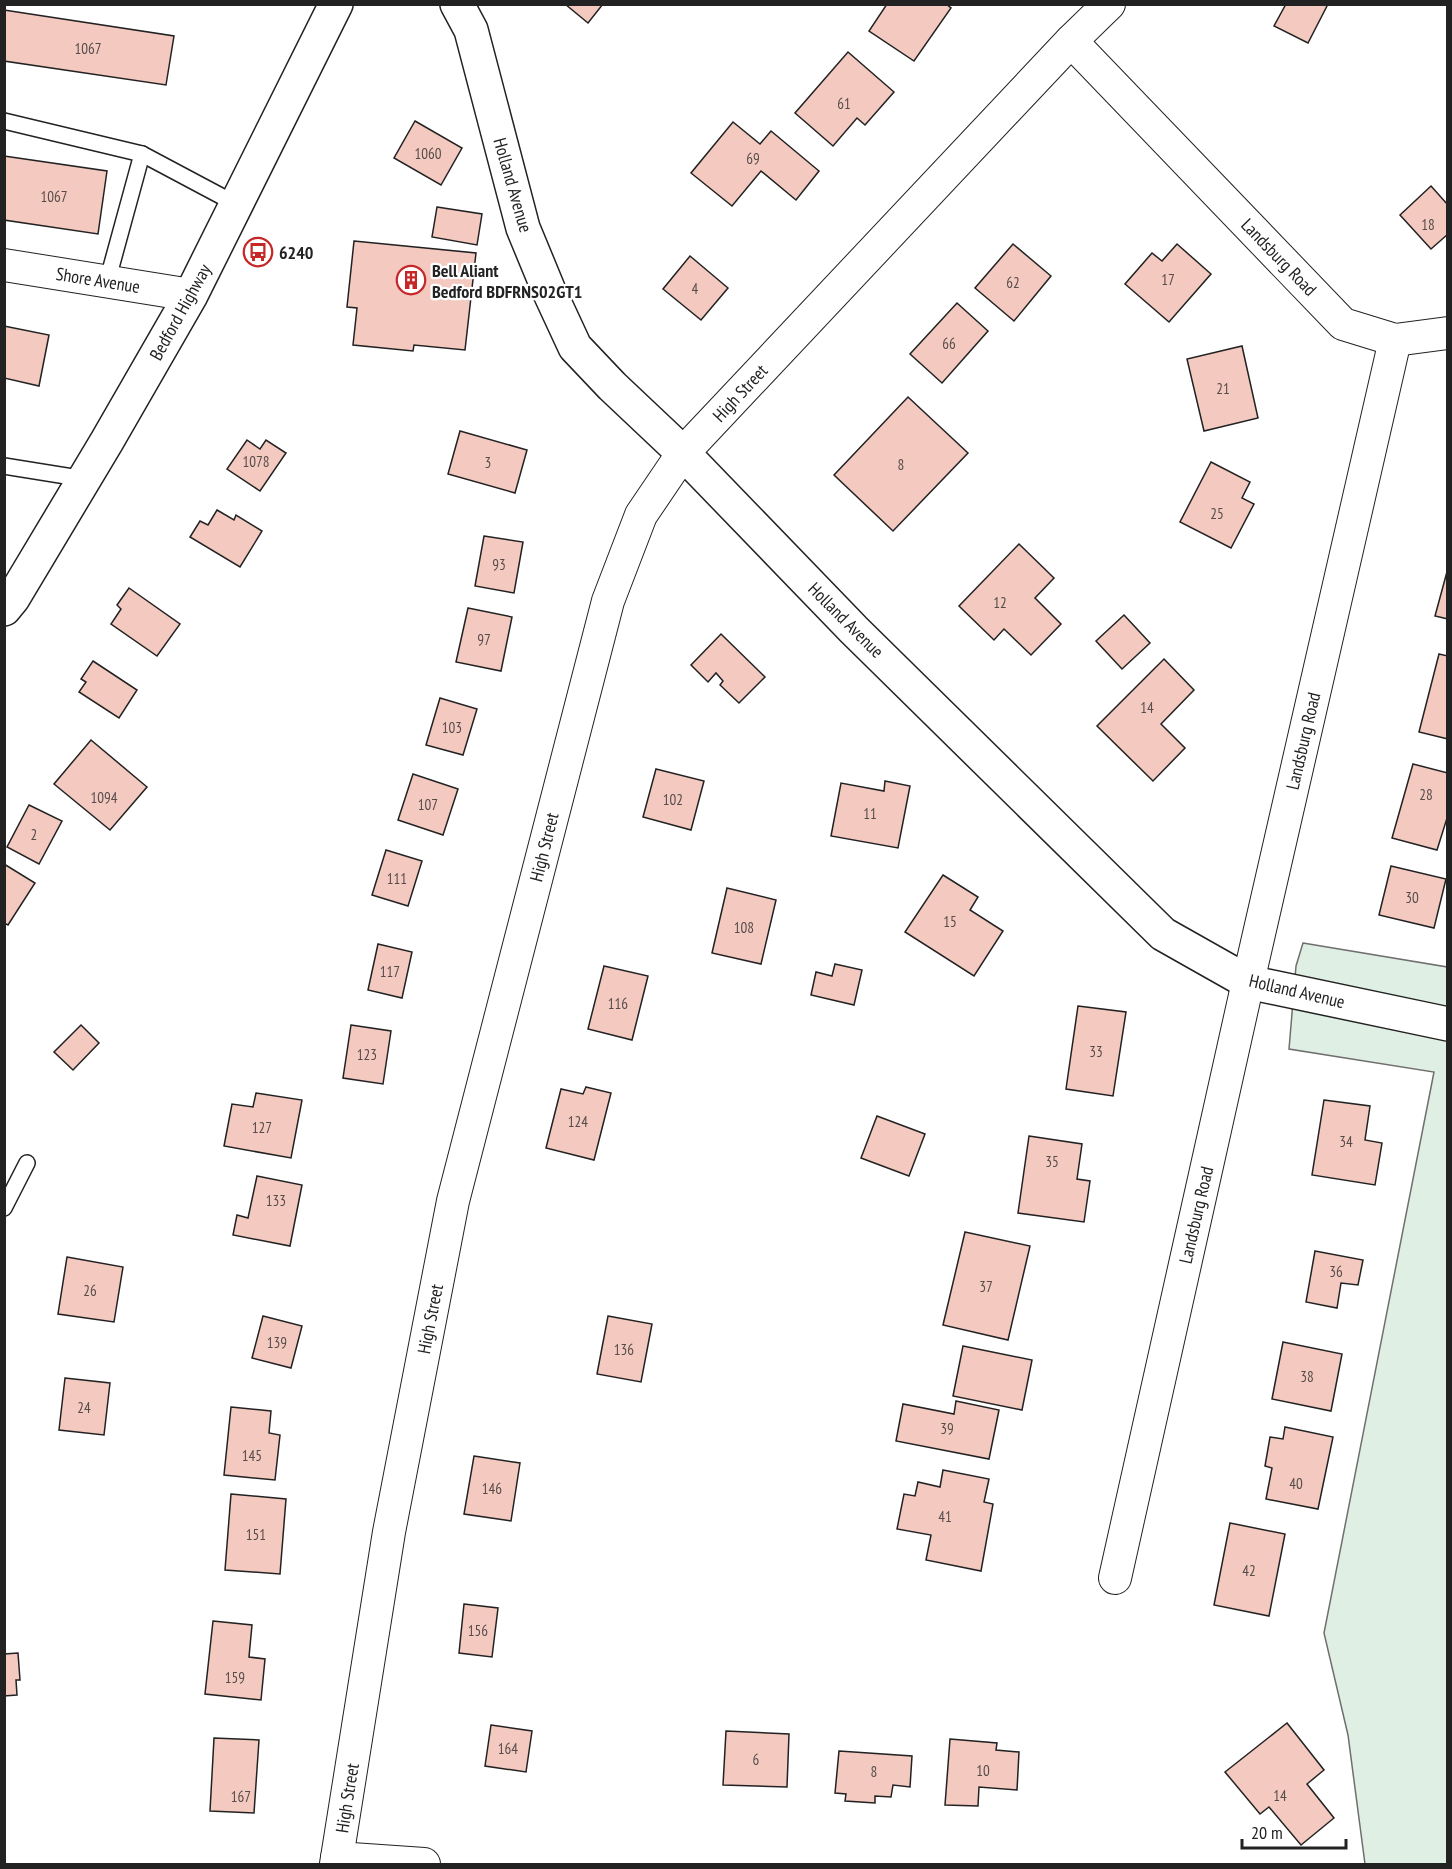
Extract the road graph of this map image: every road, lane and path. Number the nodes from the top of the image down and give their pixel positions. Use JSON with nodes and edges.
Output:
{"nodes":[{"id":1,"x":336,"y":4,"type":"edge"},
{"id":2,"x":1109,"y":4,"type":"edge"},
{"id":3,"x":466,"y":13,"type":"edge"},
{"id":4,"x":1071,"y":42,"type":"junction"},
{"id":5,"x":4,"y":121,"type":"edge"},
{"id":6,"x":142,"y":154,"type":"junction"},
{"id":7,"x":236,"y":204,"type":"junction"},
{"id":8,"x":4,"y":265,"type":"edge"},
{"id":9,"x":107,"y":282,"type":"junction"},
{"id":10,"x":191,"y":295,"type":"junction"},
{"id":11,"x":1448,"y":333,"type":"edge"},
{"id":12,"x":1395,"y":340,"type":"junction"},
{"id":13,"x":683,"y":453,"type":"junction"},
{"id":14,"x":4,"y":466,"type":"edge"},
{"id":15,"x":85,"y":479,"type":"junction"},
{"id":16,"x":4,"y":609,"type":"edge"},
{"id":17,"x":1248,"y":982,"type":"junction"},
{"id":18,"x":1448,"y":1024,"type":"edge"},
{"id":19,"x":27,"y":1163,"type":"dead end"},
{"id":20,"x":4,"y":1208,"type":"edge"},
{"id":21,"x":1115,"y":1578,"type":"dead end"},
{"id":22,"x":336,"y":1861,"type":"edge"},
{"id":23,"x":424,"y":1864,"type":"edge"}],
"edges":[{"from":1,"to":7,"type":"street","name":"Bedford Highway"},
{"from":2,"to":4,"type":"street","name":"High Street"},
{"from":3,"to":13,"type":"street","name":"Holland Avenue"},
{"from":4,"to":12,"type":"street","name":"Landsburg Road"},
{"from":4,"to":13,"type":"street","name":"High Street"},
{"from":5,"to":6,"type":"lane"},
{"from":6,"to":7,"type":"lane"},
{"from":6,"to":9,"type":"lane"},
{"from":7,"to":10,"type":"street","name":"Bedford Highway"},
{"from":8,"to":9,"type":"street","name":"Shore Avenue"},
{"from":9,"to":10,"type":"street","name":"Shore Avenue"},
{"from":10,"to":15,"type":"street","name":"Bedford Highway"},
{"from":11,"to":12,"type":"street"},
{"from":12,"to":17,"type":"street","name":"Landsburg Road"},
{"from":13,"to":17,"type":"street","name":"Holland Avenue"},
{"from":13,"to":22,"type":"street","name":"High Street"},
{"from":14,"to":15,"type":"lane"},
{"from":15,"to":16,"type":"street","name":"Bedford Highway"},
{"from":17,"to":18,"type":"street","name":"Holland Avenue"},
{"from":17,"to":21,"type":"street","name":"Landsburg Road"},
{"from":19,"to":20,"type":"lane"},
{"from":22,"to":23,"type":"street"}]}
